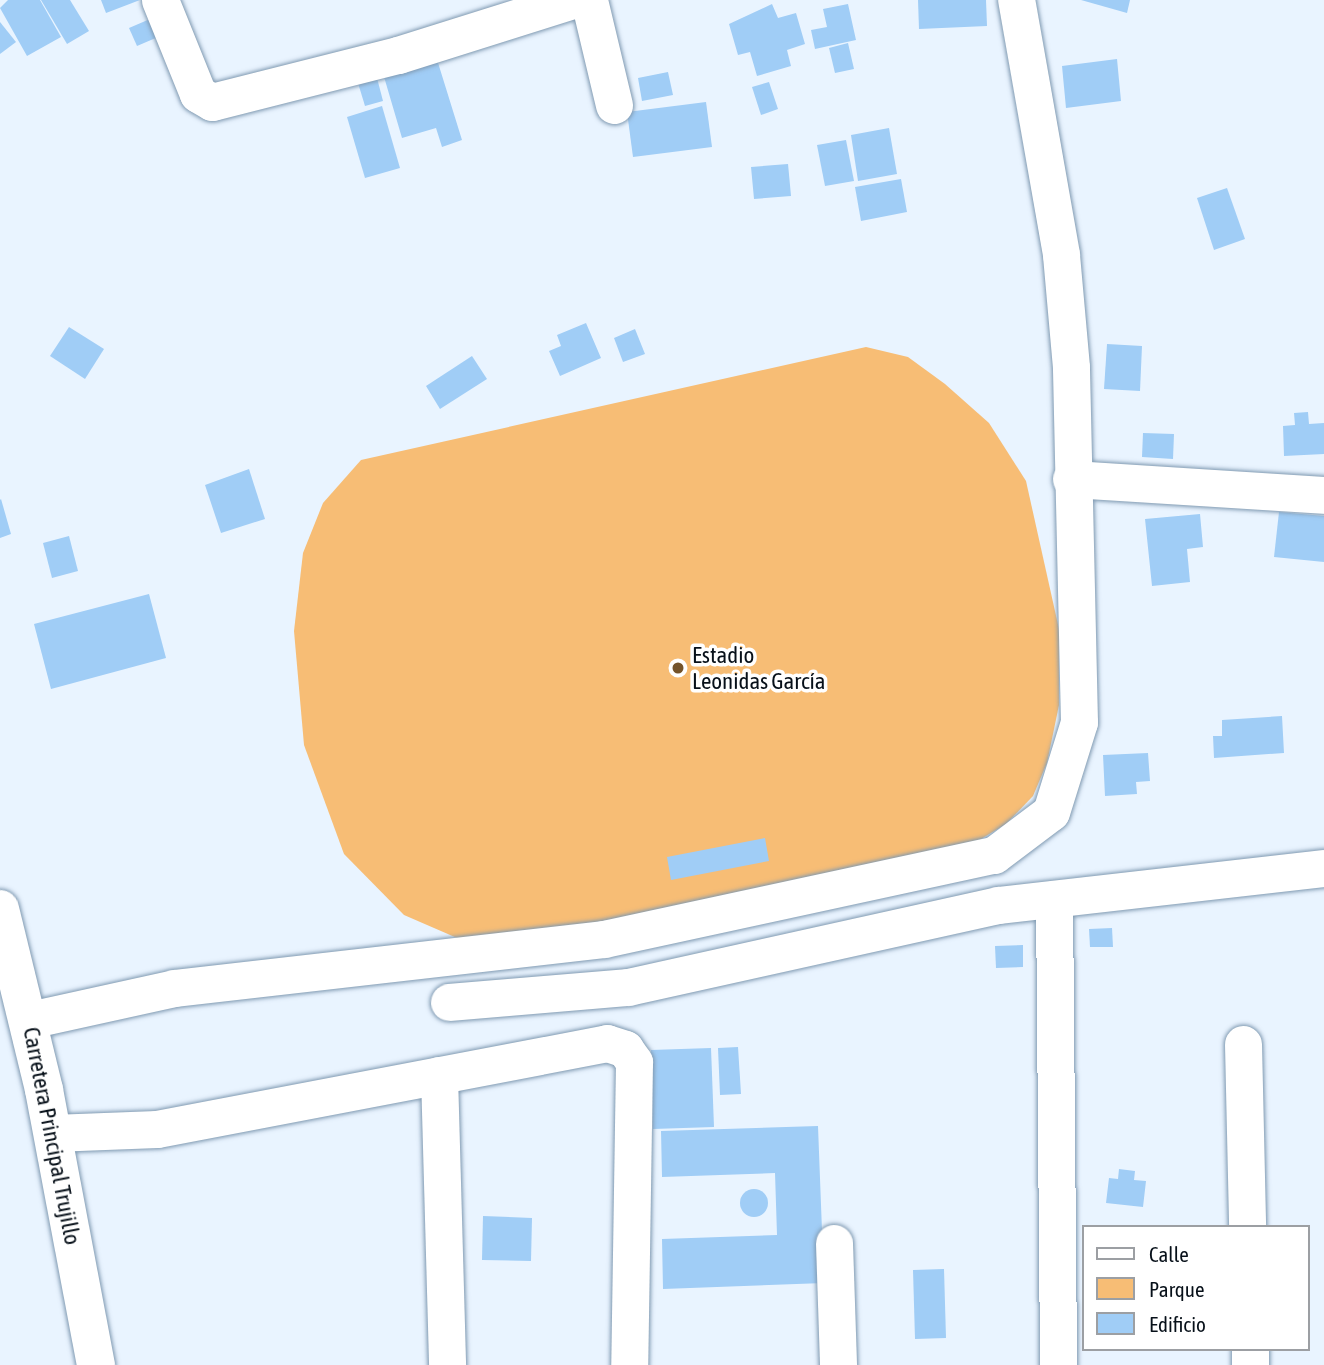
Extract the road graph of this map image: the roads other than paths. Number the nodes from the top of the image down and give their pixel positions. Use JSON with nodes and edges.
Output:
{"nodes":[{"id":1,"x":160,"y":0,"type":"edge"},
{"id":2,"x":572,"y":0,"type":"edge"},
{"id":3,"x":589,"y":0,"type":"edge"},
{"id":4,"x":1016,"y":0,"type":"edge"},
{"id":5,"x":614,"y":105,"type":"dead end"},
{"id":6,"x":1070,"y":479,"type":"junction"},
{"id":7,"x":1324,"y":495,"type":"edge"},
{"id":8,"x":1324,"y":868,"type":"edge"},
{"id":9,"x":1054,"y":899,"type":"junction"},
{"id":10,"x":0,"y":909,"type":"edge"},
{"id":11,"x":449,"y":1002,"type":"dead end"},
{"id":12,"x":29,"y":1020,"type":"junction"},
{"id":13,"x":1243,"y":1044,"type":"dead end"},
{"id":14,"x":439,"y":1074,"type":"junction"},
{"id":15,"x":52,"y":1133,"type":"junction"},
{"id":16,"x":1247,"y":1225,"type":"edge"},
{"id":17,"x":834,"y":1244,"type":"dead end"},
{"id":18,"x":96,"y":1365,"type":"edge"},
{"id":19,"x":447,"y":1365,"type":"edge"},
{"id":20,"x":629,"y":1365,"type":"edge"},
{"id":21,"x":838,"y":1365,"type":"edge"},
{"id":22,"x":1058,"y":1365,"type":"edge"}],
"edges":[{"from":1,"to":2,"type":"street"},
{"from":3,"to":5,"type":"street"},
{"from":4,"to":6,"type":"street"},
{"from":6,"to":7,"type":"street"},
{"from":6,"to":12,"type":"street"},
{"from":8,"to":9,"type":"street"},
{"from":9,"to":11,"type":"street"},
{"from":9,"to":22,"type":"street"},
{"from":10,"to":12,"type":"main road","name":"Carretera Principal Trujillo"},
{"from":12,"to":15,"type":"main road","name":"Carretera Principal Trujillo"},
{"from":13,"to":16,"type":"street"},
{"from":14,"to":15,"type":"street"},
{"from":14,"to":19,"type":"street"},
{"from":14,"to":20,"type":"street"},
{"from":15,"to":18,"type":"main road","name":"Carretera Principal Trujillo"},
{"from":17,"to":21,"type":"street"}]}
